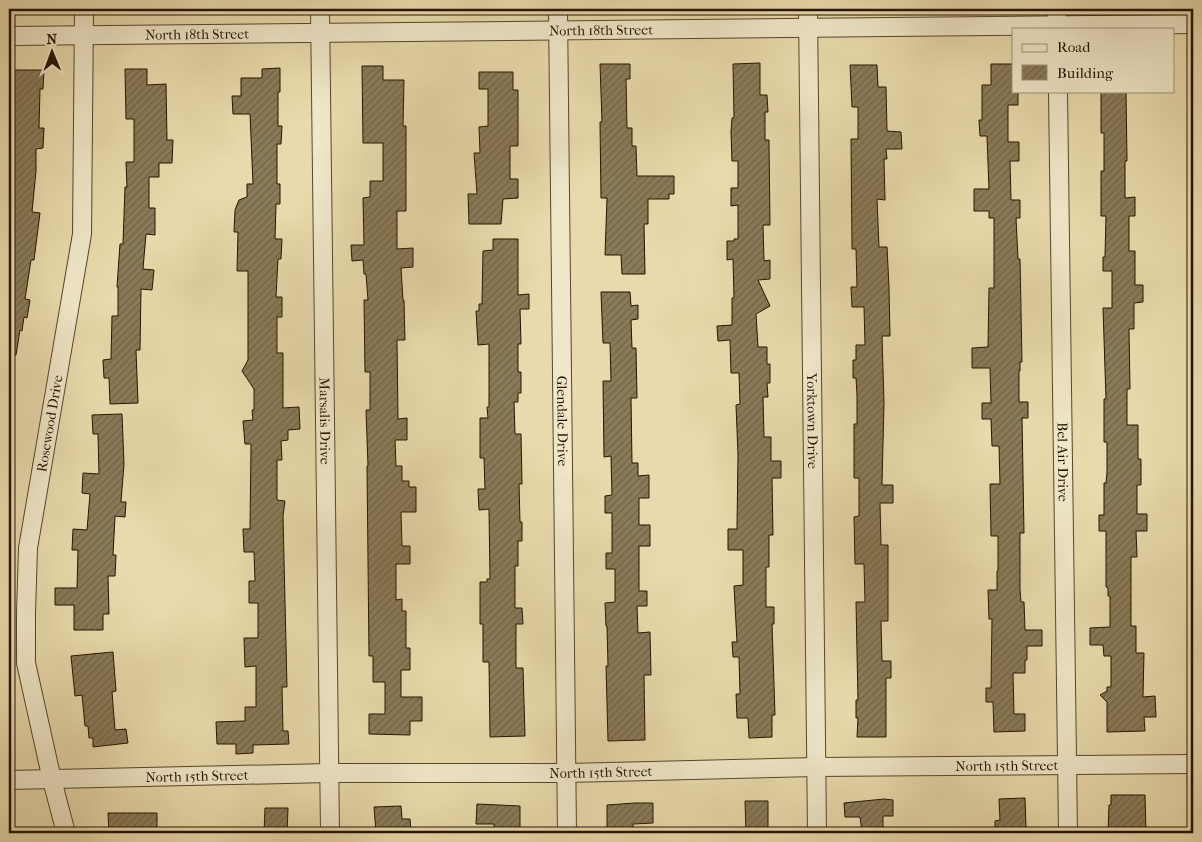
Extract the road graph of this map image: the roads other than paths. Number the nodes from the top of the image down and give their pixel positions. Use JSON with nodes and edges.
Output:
{"nodes":[{"id":1,"x":84,"y":9,"type":"edge"},
{"id":2,"x":320,"y":9,"type":"edge"},
{"id":3,"x":558,"y":9,"type":"edge"},
{"id":4,"x":808,"y":9,"type":"edge"},
{"id":5,"x":1057,"y":21,"type":"edge"},
{"id":6,"x":1193,"y":24,"type":"edge"},
{"id":7,"x":808,"y":28,"type":"junction"},
{"id":8,"x":558,"y":30,"type":"junction"},
{"id":9,"x":84,"y":34,"type":"junction"},
{"id":10,"x":319,"y":34,"type":"junction"},
{"id":11,"x":9,"y":36,"type":"edge"},
{"id":12,"x":1058,"y":92,"type":"edge"},
{"id":13,"x":1193,"y":764,"type":"edge"},
{"id":14,"x":1068,"y":766,"type":"junction"},
{"id":15,"x":816,"y":767,"type":"junction"},
{"id":16,"x":329,"y":773,"type":"junction"},
{"id":17,"x":567,"y":773,"type":"junction"},
{"id":18,"x":9,"y":780,"type":"edge"},
{"id":19,"x":52,"y":780,"type":"junction"},
{"id":20,"x":66,"y":833,"type":"edge"},
{"id":21,"x":330,"y":833,"type":"edge"},
{"id":22,"x":567,"y":833,"type":"edge"},
{"id":23,"x":817,"y":833,"type":"edge"},
{"id":24,"x":1068,"y":833,"type":"edge"}],
"edges":[{"from":1,"to":9,"type":"street","name":"Rosewood Drive"},
{"from":2,"to":10,"type":"street","name":"Marsalis Drive"},
{"from":3,"to":8,"type":"street","name":"Glendale Drive"},
{"from":4,"to":7,"type":"street","name":"Yorktown Drive"},
{"from":5,"to":6,"type":"street","name":"North 18th Street"},
{"from":5,"to":7,"type":"street","name":"North 18th Street"},
{"from":7,"to":8,"type":"street","name":"North 18th Street"},
{"from":7,"to":15,"type":"street","name":"Yorktown Drive"},
{"from":8,"to":10,"type":"street","name":"North 18th Street"},
{"from":8,"to":17,"type":"street","name":"Glendale Drive"},
{"from":9,"to":10,"type":"street","name":"North 18th Street"},
{"from":9,"to":11,"type":"street","name":"North 18th Street"},
{"from":9,"to":19,"type":"street","name":"Rosewood Drive"},
{"from":10,"to":16,"type":"street","name":"Marsalis Drive"},
{"from":12,"to":14,"type":"street","name":"Bel Air Drive"},
{"from":13,"to":14,"type":"street","name":"North 15th Street"},
{"from":14,"to":15,"type":"street","name":"North 15th Street"},
{"from":14,"to":24,"type":"street","name":"Bel Air Drive"},
{"from":15,"to":17,"type":"street","name":"North 15th Street"},
{"from":15,"to":23,"type":"street","name":"Yorktown Drive"},
{"from":16,"to":17,"type":"street","name":"North 15th Street"},
{"from":16,"to":19,"type":"street","name":"North 15th Street"},
{"from":16,"to":21,"type":"street","name":"Marsalis Drive"},
{"from":17,"to":22,"type":"street","name":"Glendale Drive"},
{"from":18,"to":19,"type":"street","name":"North 15th Street"},
{"from":19,"to":20,"type":"street","name":"Rosewood Drive"}]}
